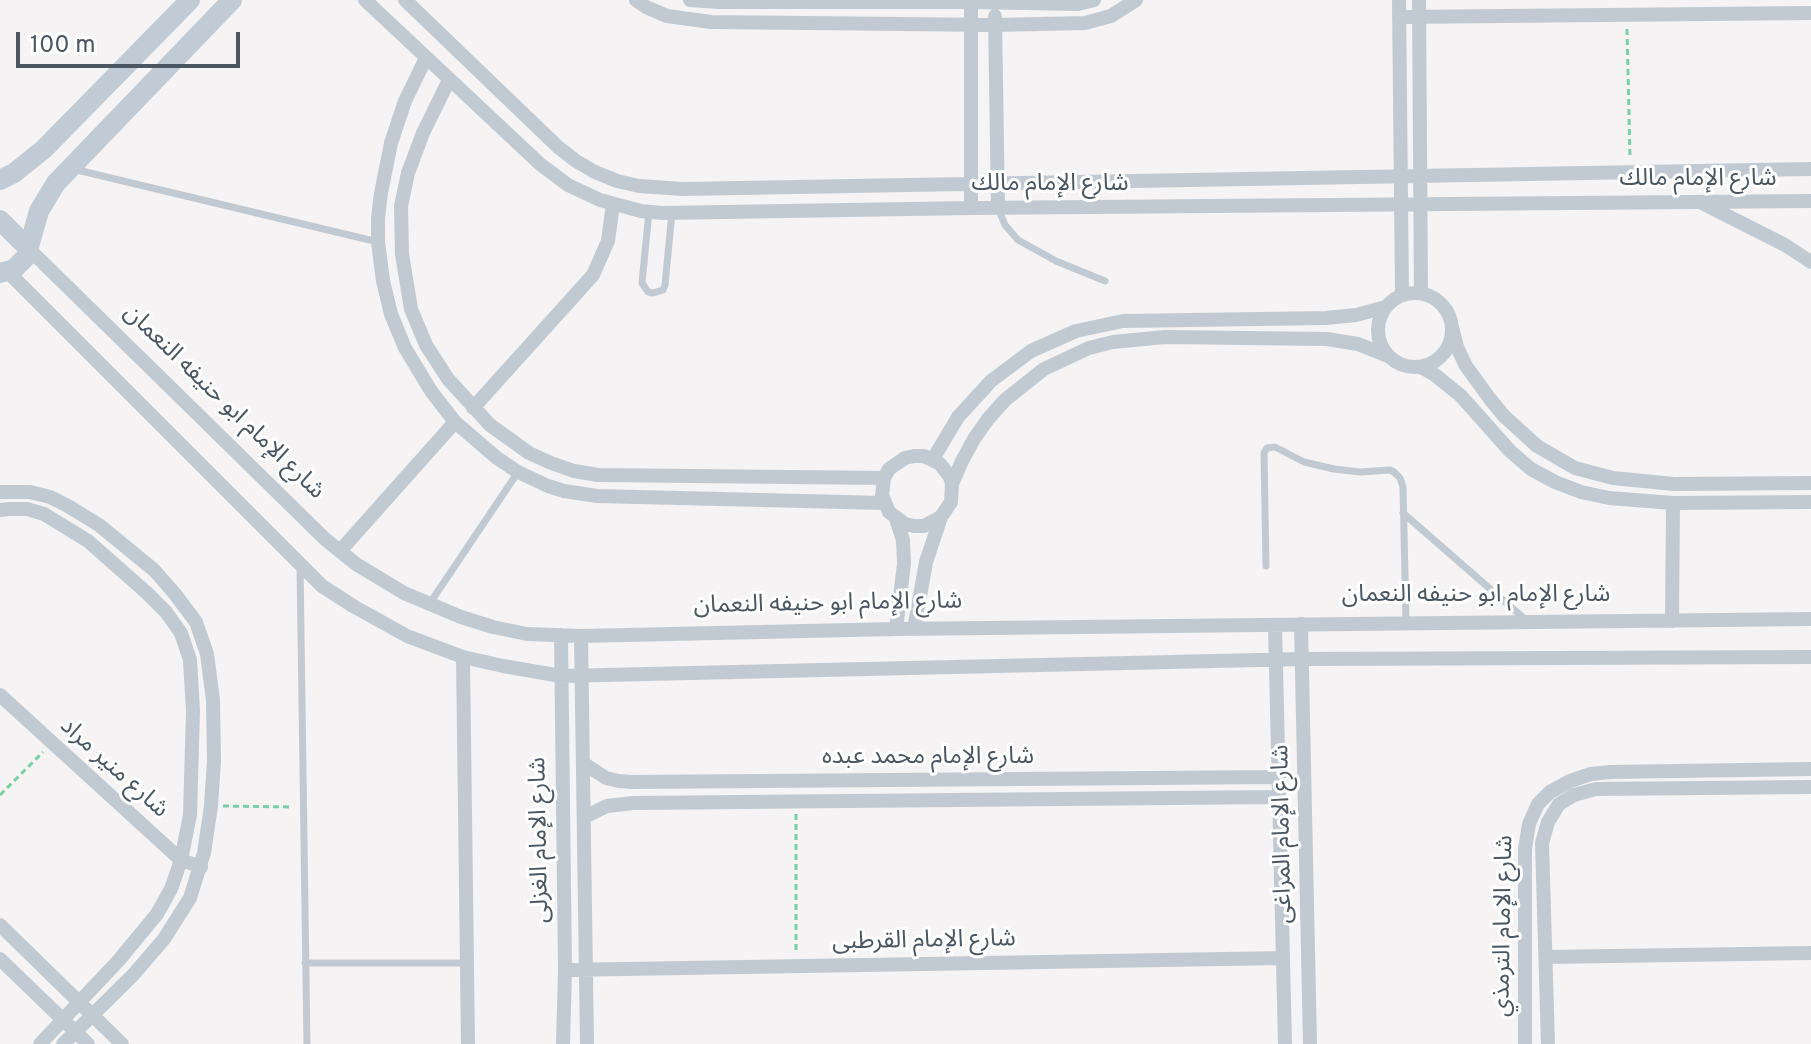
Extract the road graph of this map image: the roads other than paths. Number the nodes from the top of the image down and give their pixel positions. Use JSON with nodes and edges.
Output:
{"nodes":[{"id":1,"x":190,"y":0,"type":"edge"},
{"id":2,"x":232,"y":0,"type":"edge"},
{"id":3,"x":365,"y":0,"type":"edge"},
{"id":4,"x":405,"y":0,"type":"edge"},
{"id":5,"x":636,"y":0,"type":"edge"},
{"id":6,"x":690,"y":0,"type":"edge"},
{"id":7,"x":1094,"y":0,"type":"edge"},
{"id":8,"x":1136,"y":0,"type":"edge"},
{"id":9,"x":1399,"y":0,"type":"edge"},
{"id":10,"x":1419,"y":0,"type":"edge"},
{"id":11,"x":971,"y":1,"type":"edge"},
{"id":12,"x":995,"y":1,"type":"edge"},
{"id":13,"x":769,"y":2,"type":"junction"},
{"id":14,"x":1780,"y":7,"type":"edge"},
{"id":15,"x":1811,"y":13,"type":"edge"},
{"id":16,"x":1399,"y":17,"type":"junction"},
{"id":17,"x":1419,"y":17,"type":"junction"},
{"id":18,"x":769,"y":24,"type":"junction"},
{"id":19,"x":971,"y":25,"type":"junction"},
{"id":20,"x":995,"y":25,"type":"junction"},
{"id":21,"x":426,"y":58,"type":"junction"},
{"id":22,"x":449,"y":80,"type":"junction"},
{"id":23,"x":71,"y":168,"type":"junction"},
{"id":24,"x":1811,"y":169,"type":"edge"},
{"id":25,"x":1401,"y":176,"type":"junction"},
{"id":26,"x":1420,"y":176,"type":"junction"},
{"id":27,"x":0,"y":180,"type":"edge"},
{"id":28,"x":971,"y":183,"type":"junction"},
{"id":29,"x":997,"y":183,"type":"junction"},
{"id":30,"x":1811,"y":201,"type":"edge"},
{"id":31,"x":1699,"y":202,"type":"junction"},
{"id":32,"x":613,"y":204,"type":"junction"},
{"id":33,"x":1402,"y":204,"type":"junction"},
{"id":34,"x":1420,"y":204,"type":"junction"},
{"id":35,"x":971,"y":208,"type":"junction"},
{"id":36,"x":998,"y":208,"type":"junction"},
{"id":37,"x":649,"y":211,"type":"junction"},
{"id":38,"x":672,"y":212,"type":"junction"},
{"id":39,"x":0,"y":220,"type":"edge"},
{"id":40,"x":378,"y":242,"type":"junction"},
{"id":41,"x":29,"y":249,"type":"junction"},
{"id":42,"x":1811,"y":262,"type":"edge"},
{"id":43,"x":2,"y":269,"type":"edge"},
{"id":44,"x":1105,"y":281,"type":"dead end"},
{"id":45,"x":1421,"y":293,"type":"junction"},
{"id":46,"x":1402,"y":295,"type":"junction"},
{"id":47,"x":1386,"y":307,"type":"junction"},
{"id":48,"x":1452,"y":327,"type":"junction"},
{"id":49,"x":1388,"y":356,"type":"junction"},
{"id":50,"x":1421,"y":367,"type":"junction"},
{"id":51,"x":473,"y":408,"type":"junction"},
{"id":52,"x":455,"y":422,"type":"junction"},
{"id":53,"x":933,"y":459,"type":"junction"},
{"id":54,"x":518,"y":472,"type":"junction"},
{"id":55,"x":884,"y":478,"type":"junction"},
{"id":56,"x":1811,"y":483,"type":"edge"},
{"id":57,"x":952,"y":484,"type":"junction"},
{"id":58,"x":0,"y":492,"type":"edge"},
{"id":59,"x":1811,"y":502,"type":"edge"},
{"id":60,"x":884,"y":503,"type":"junction"},
{"id":61,"x":1673,"y":503,"type":"junction"},
{"id":62,"x":68,"y":506,"type":"junction"},
{"id":63,"x":0,"y":510,"type":"edge"},
{"id":64,"x":1403,"y":513,"type":"junction"},
{"id":65,"x":941,"y":517,"type":"junction"},
{"id":66,"x":896,"y":519,"type":"junction"},
{"id":67,"x":60,"y":523,"type":"junction"},
{"id":68,"x":340,"y":551,"type":"junction"},
{"id":69,"x":300,"y":565,"type":"junction"},
{"id":70,"x":1266,"y":566,"type":"dead end"},
{"id":71,"x":429,"y":605,"type":"junction"},
{"id":72,"x":1811,"y":619,"type":"edge"},
{"id":73,"x":1672,"y":621,"type":"junction"},
{"id":74,"x":1406,"y":622,"type":"junction"},
{"id":75,"x":1529,"y":622,"type":"junction"},
{"id":76,"x":1301,"y":624,"type":"junction"},
{"id":77,"x":1275,"y":625,"type":"junction"},
{"id":78,"x":896,"y":629,"type":"junction"},
{"id":79,"x":914,"y":629,"type":"junction"},
{"id":80,"x":561,"y":635,"type":"junction"},
{"id":81,"x":581,"y":636,"type":"junction"},
{"id":82,"x":463,"y":657,"type":"junction"},
{"id":83,"x":1811,"y":657,"type":"edge"},
{"id":84,"x":1302,"y":659,"type":"junction"},
{"id":85,"x":1276,"y":660,"type":"junction"},
{"id":86,"x":582,"y":675,"type":"junction"},
{"id":87,"x":561,"y":676,"type":"junction"},
{"id":88,"x":0,"y":695,"type":"edge"},
{"id":89,"x":583,"y":763,"type":"junction"},
{"id":90,"x":1811,"y":769,"type":"edge"},
{"id":91,"x":1279,"y":777,"type":"junction"},
{"id":92,"x":981,"y":779,"type":"junction"},
{"id":93,"x":1811,"y":787,"type":"edge"},
{"id":94,"x":1279,"y":797,"type":"junction"},
{"id":95,"x":982,"y":800,"type":"junction"},
{"id":96,"x":211,"y":812,"type":"junction"},
{"id":97,"x":190,"y":815,"type":"junction"},
{"id":98,"x":584,"y":817,"type":"junction"},
{"id":99,"x":181,"y":860,"type":"junction"},
{"id":100,"x":201,"y":867,"type":"junction"},
{"id":101,"x":0,"y":925,"type":"edge"},
{"id":102,"x":1525,"y":937,"type":"junction"},
{"id":103,"x":1546,"y":938,"type":"junction"},
{"id":104,"x":1811,"y":953,"type":"edge"},
{"id":105,"x":1546,"y":957,"type":"junction"},
{"id":106,"x":1283,"y":958,"type":"junction"},
{"id":107,"x":0,"y":959,"type":"edge"},
{"id":108,"x":305,"y":963,"type":"junction"},
{"id":109,"x":468,"y":963,"type":"junction"},
{"id":110,"x":565,"y":970,"type":"junction"},
{"id":111,"x":586,"y":970,"type":"junction"},
{"id":112,"x":1525,"y":973,"type":"junction"},
{"id":113,"x":1547,"y":976,"type":"junction"},
{"id":114,"x":79,"y":1002,"type":"junction"},
{"id":115,"x":92,"y":1015,"type":"junction"},
{"id":116,"x":63,"y":1020,"type":"junction"},
{"id":117,"x":75,"y":1032,"type":"junction"},
{"id":118,"x":40,"y":1044,"type":"edge"},
{"id":119,"x":63,"y":1044,"type":"edge"},
{"id":120,"x":88,"y":1044,"type":"edge"},
{"id":121,"x":122,"y":1044,"type":"edge"},
{"id":122,"x":307,"y":1044,"type":"edge"},
{"id":123,"x":468,"y":1044,"type":"edge"},
{"id":124,"x":563,"y":1044,"type":"edge"},
{"id":125,"x":587,"y":1044,"type":"edge"},
{"id":126,"x":1285,"y":1044,"type":"edge"},
{"id":127,"x":1310,"y":1044,"type":"edge"},
{"id":128,"x":1525,"y":1044,"type":"edge"},
{"id":129,"x":1548,"y":1044,"type":"edge"}],
"edges":[{"from":1,"to":27,"type":"street"},
{"from":2,"to":23,"type":"street"},
{"from":3,"to":21,"type":"street","name":"شارع الإمام مالك"},
{"from":4,"to":28,"type":"street","name":"شارع الإمام مالك"},
{"from":5,"to":18,"type":"street"},
{"from":6,"to":13,"type":"street"},
{"from":7,"to":12,"type":"street"},
{"from":8,"to":20,"type":"street"},
{"from":9,"to":16,"type":"street"},
{"from":10,"to":17,"type":"street"},
{"from":11,"to":12,"type":"street"},
{"from":11,"to":13,"type":"street"},
{"from":11,"to":19,"type":"street"},
{"from":12,"to":20,"type":"street"},
{"from":13,"to":18,"type":"street"},
{"from":14,"to":15,"type":"street"},
{"from":14,"to":17,"type":"street"},
{"from":16,"to":17,"type":"street"},
{"from":16,"to":25,"type":"street"},
{"from":17,"to":26,"type":"street"},
{"from":18,"to":19,"type":"street"},
{"from":19,"to":20,"type":"street"},
{"from":19,"to":28,"type":"street"},
{"from":20,"to":29,"type":"street"},
{"from":21,"to":22,"type":"street","name":"شارع الإمام مالك"},
{"from":21,"to":40,"type":"street"},
{"from":22,"to":32,"type":"street","name":"شارع الإمام مالك"},
{"from":22,"to":51,"type":"street"},
{"from":23,"to":40,"type":"lane"},
{"from":23,"to":41,"type":"street"},
{"from":24,"to":26,"type":"street","name":"شارع الإمام مالك"},
{"from":25,"to":26,"type":"street","name":"شارع الإمام مالك"},
{"from":25,"to":29,"type":"street","name":"شارع الإمام مالك"},
{"from":25,"to":33,"type":"street"},
{"from":26,"to":34,"type":"street"},
{"from":28,"to":29,"type":"street","name":"شارع الإمام مالك"},
{"from":28,"to":35,"type":"street"},
{"from":29,"to":36,"type":"street"},
{"from":30,"to":31,"type":"street","name":"شارع الإمام مالك"},
{"from":31,"to":34,"type":"street","name":"شارع الإمام مالك"},
{"from":31,"to":42,"type":"street"},
{"from":32,"to":37,"type":"street","name":"شارع الإمام مالك"},
{"from":32,"to":51,"type":"street"},
{"from":33,"to":34,"type":"street","name":"شارع الإمام مالك"},
{"from":33,"to":36,"type":"street","name":"شارع الإمام مالك"},
{"from":33,"to":46,"type":"street"},
{"from":34,"to":45,"type":"street"},
{"from":35,"to":36,"type":"street","name":"شارع الإمام مالك"},
{"from":35,"to":38,"type":"street","name":"شارع الإمام مالك"},
{"from":36,"to":44,"type":"lane"},
{"from":37,"to":38,"type":"street","name":"شارع الإمام مالك"},
{"from":37,"to":38,"type":"lane"},
{"from":39,"to":41,"type":"street","name":"شارع الإمام ابو حنيفه النعمان"},
{"from":40,"to":52,"type":"street"},
{"from":41,"to":43,"type":"street"},
{"from":41,"to":68,"type":"street","name":"شارع الإمام ابو حنيفه النعمان"},
{"from":43,"to":69,"type":"street"},
{"from":45,"to":46,"type":"street"},
{"from":45,"to":48,"type":"street"},
{"from":46,"to":47,"type":"street"},
{"from":47,"to":49,"type":"street"},
{"from":47,"to":53,"type":"street"},
{"from":48,"to":50,"type":"street"},
{"from":48,"to":56,"type":"street"},
{"from":49,"to":50,"type":"street"},
{"from":49,"to":57,"type":"street"},
{"from":50,"to":61,"type":"street"},
{"from":51,"to":55,"type":"street"},
{"from":52,"to":54,"type":"street"},
{"from":52,"to":68,"type":"street"},
{"from":53,"to":55,"type":"street"},
{"from":53,"to":57,"type":"street"},
{"from":54,"to":60,"type":"street"},
{"from":54,"to":71,"type":"lane"},
{"from":55,"to":60,"type":"street"},
{"from":57,"to":65,"type":"street"},
{"from":58,"to":62,"type":"street"},
{"from":59,"to":61,"type":"street"},
{"from":60,"to":66,"type":"street"},
{"from":61,"to":73,"type":"street"},
{"from":62,"to":67,"type":"street"},
{"from":62,"to":96,"type":"street"},
{"from":63,"to":67,"type":"street"},
{"from":64,"to":70,"type":"lane"},
{"from":64,"to":74,"type":"lane"},
{"from":64,"to":75,"type":"lane"},
{"from":65,"to":66,"type":"street"},
{"from":65,"to":79,"type":"street"},
{"from":66,"to":78,"type":"street"},
{"from":67,"to":97,"type":"street"},
{"from":68,"to":71,"type":"street","name":"شارع الإمام ابو حنيفه النعمان"},
{"from":69,"to":82,"type":"street"},
{"from":69,"to":108,"type":"lane"},
{"from":71,"to":80,"type":"street","name":"شارع الإمام ابو حنيفه النعمان"},
{"from":72,"to":73,"type":"street","name":"شارع الإمام ابو حنيفه النعمان"},
{"from":73,"to":75,"type":"street","name":"شارع الإمام ابو حنيفه النعمان"},
{"from":74,"to":75,"type":"street","name":"شارع الإمام ابو حنيفه النعمان"},
{"from":74,"to":76,"type":"street","name":"شارع الإمام ابو حنيفه النعمان"},
{"from":76,"to":77,"type":"street","name":"شارع الإمام ابو حنيفه النعمان"},
{"from":76,"to":84,"type":"street","name":"شارع الإمام المراغى"},
{"from":77,"to":79,"type":"street","name":"شارع الإمام ابو حنيفه النعمان"},
{"from":77,"to":85,"type":"street","name":"شارع الإمام المراغى"},
{"from":78,"to":79,"type":"street","name":"شارع الإمام ابو حنيفه النعمان"},
{"from":78,"to":81,"type":"street","name":"شارع الإمام ابو حنيفه النعمان"},
{"from":80,"to":81,"type":"street","name":"شارع الإمام ابو حنيفه النعمان"},
{"from":80,"to":87,"type":"street","name":"شارع الإمام الغزلى"},
{"from":81,"to":86,"type":"street","name":"شارع الإمام الغزلى"},
{"from":82,"to":87,"type":"street"},
{"from":82,"to":109,"type":"street"},
{"from":83,"to":84,"type":"street"},
{"from":84,"to":85,"type":"street"},
{"from":84,"to":127,"type":"street","name":"شارع الإمام المراغى"},
{"from":85,"to":86,"type":"street"},
{"from":85,"to":91,"type":"street","name":"شارع الإمام المراغى"},
{"from":86,"to":87,"type":"street"},
{"from":86,"to":89,"type":"street","name":"شارع الإمام الغزلى"},
{"from":87,"to":110,"type":"street","name":"شارع الإمام الغزلى"},
{"from":88,"to":99,"type":"street","name":"شارع منير مراد"},
{"from":89,"to":92,"type":"street","name":"شارع الإمام محمد عبده"},
{"from":89,"to":98,"type":"street","name":"شارع الإمام الغزلى"},
{"from":90,"to":102,"type":"street","name":"شارع الإمام الترمذي"},
{"from":91,"to":92,"type":"street","name":"شارع الإمام محمد عبده"},
{"from":91,"to":94,"type":"street","name":"شارع الإمام المراغى"},
{"from":92,"to":95,"type":"street"},
{"from":93,"to":103,"type":"street","name":"شارع الإمام الترمذي"},
{"from":94,"to":95,"type":"street","name":"شارع الإمام محمد عبده"},
{"from":94,"to":106,"type":"street","name":"شارع الإمام المراغى"},
{"from":95,"to":98,"type":"street","name":"شارع الإمام محمد عبده"},
{"from":96,"to":97,"type":"street"},
{"from":96,"to":100,"type":"street"},
{"from":97,"to":99,"type":"street"},
{"from":98,"to":111,"type":"street","name":"شارع الإمام الغزلى"},
{"from":99,"to":100,"type":"street","name":"شارع منير مراد"},
{"from":99,"to":114,"type":"street"},
{"from":100,"to":115,"type":"street"},
{"from":101,"to":114,"type":"street"},
{"from":102,"to":103,"type":"street"},
{"from":102,"to":112,"type":"street","name":"شارع الإمام الترمذي"},
{"from":103,"to":105,"type":"street","name":"شارع الإمام الترمذي"},
{"from":104,"to":105,"type":"street"},
{"from":105,"to":113,"type":"street","name":"شارع الإمام الترمذي"},
{"from":106,"to":111,"type":"street","name":"شارع الإمام القرطبى"},
{"from":106,"to":126,"type":"street","name":"شارع الإمام المراغى"},
{"from":107,"to":116,"type":"street"},
{"from":108,"to":109,"type":"lane"},
{"from":108,"to":122,"type":"lane"},
{"from":109,"to":123,"type":"street"},
{"from":110,"to":111,"type":"street","name":"شارع الإمام القرطبى"},
{"from":110,"to":124,"type":"street","name":"شارع الإمام الغزلى"},
{"from":111,"to":125,"type":"street","name":"شارع الإمام الغزلى"},
{"from":112,"to":113,"type":"street"},
{"from":112,"to":128,"type":"street","name":"شارع الإمام الترمذي"},
{"from":113,"to":129,"type":"street","name":"شارع الإمام الترمذي"},
{"from":114,"to":115,"type":"street"},
{"from":114,"to":116,"type":"street"},
{"from":115,"to":117,"type":"street"},
{"from":115,"to":121,"type":"street"},
{"from":116,"to":117,"type":"street"},
{"from":116,"to":118,"type":"street"},
{"from":117,"to":119,"type":"street"},
{"from":117,"to":120,"type":"street"}]}
